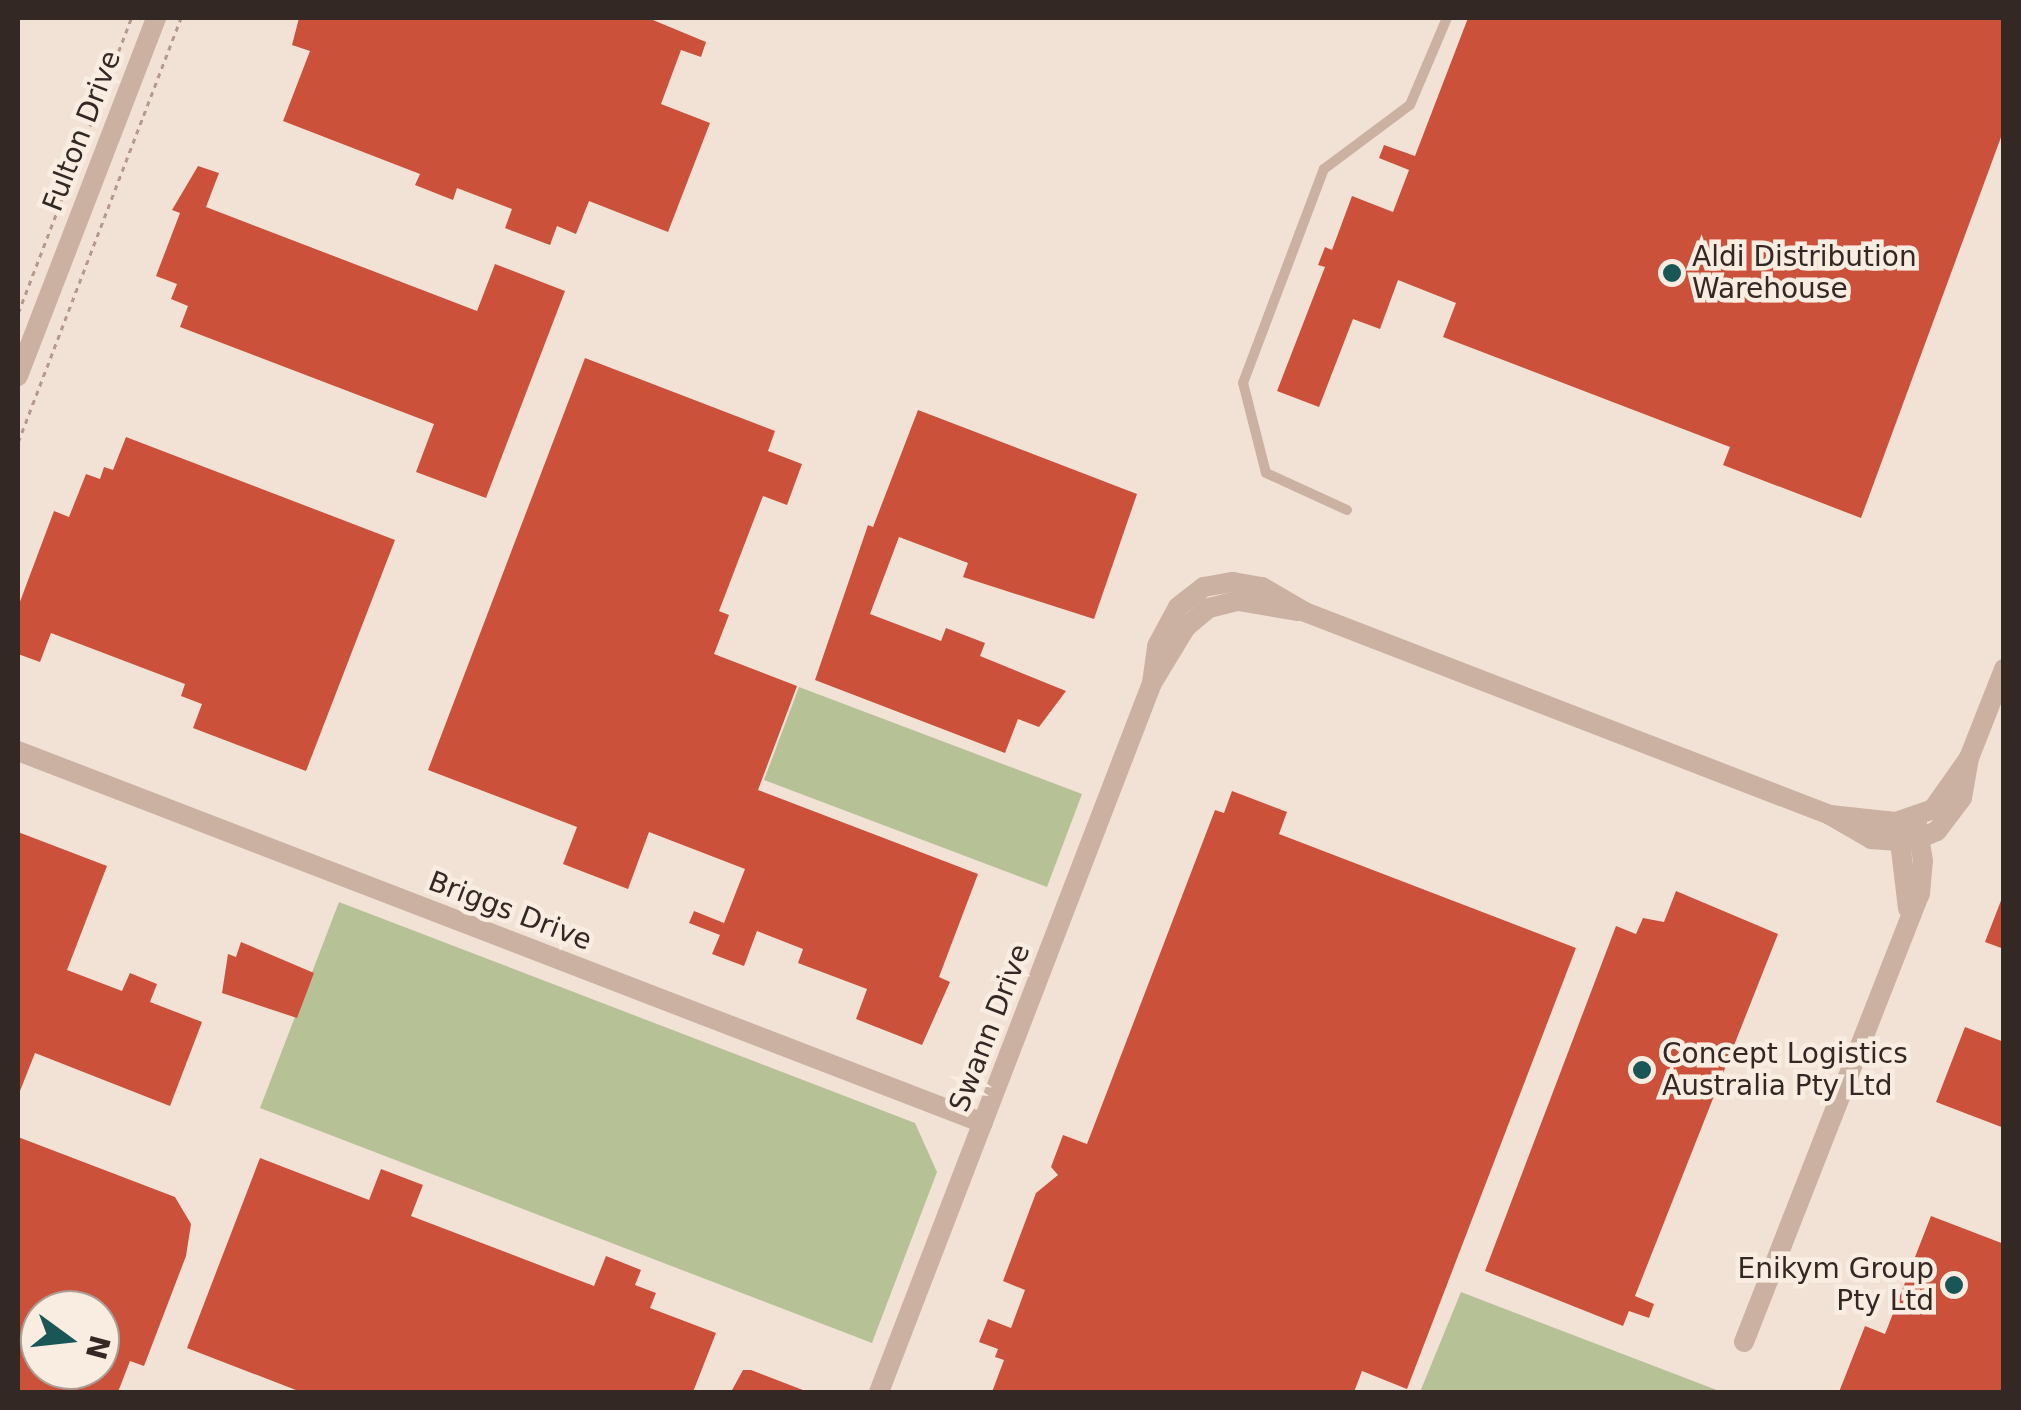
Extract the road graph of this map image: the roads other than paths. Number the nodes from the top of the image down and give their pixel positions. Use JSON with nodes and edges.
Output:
{"nodes":[{"id":1,"x":156,"y":18,"type":"edge"},
{"id":2,"x":1446,"y":18,"type":"edge"},
{"id":3,"x":18,"y":376,"type":"edge"},
{"id":4,"x":1347,"y":510,"type":"dead end"},
{"id":5,"x":2004,"y":669,"type":"edge"},
{"id":6,"x":18,"y":751,"type":"edge"},
{"id":7,"x":1908,"y":830,"type":"junction"},
{"id":8,"x":983,"y":1123,"type":"junction"},
{"id":9,"x":1744,"y":1342,"type":"dead end"},
{"id":10,"x":879,"y":1392,"type":"edge"}],
"edges":[{"from":1,"to":3,"type":"street","name":"Fulton Drive"},
{"from":2,"to":4,"type":"lane"},
{"from":5,"to":7,"type":"street"},
{"from":6,"to":8,"type":"street","name":"Briggs Drive"},
{"from":7,"to":8,"type":"street","name":"Swann Drive"},
{"from":7,"to":9,"type":"street"},
{"from":8,"to":10,"type":"street","name":"Swann Drive"}]}
